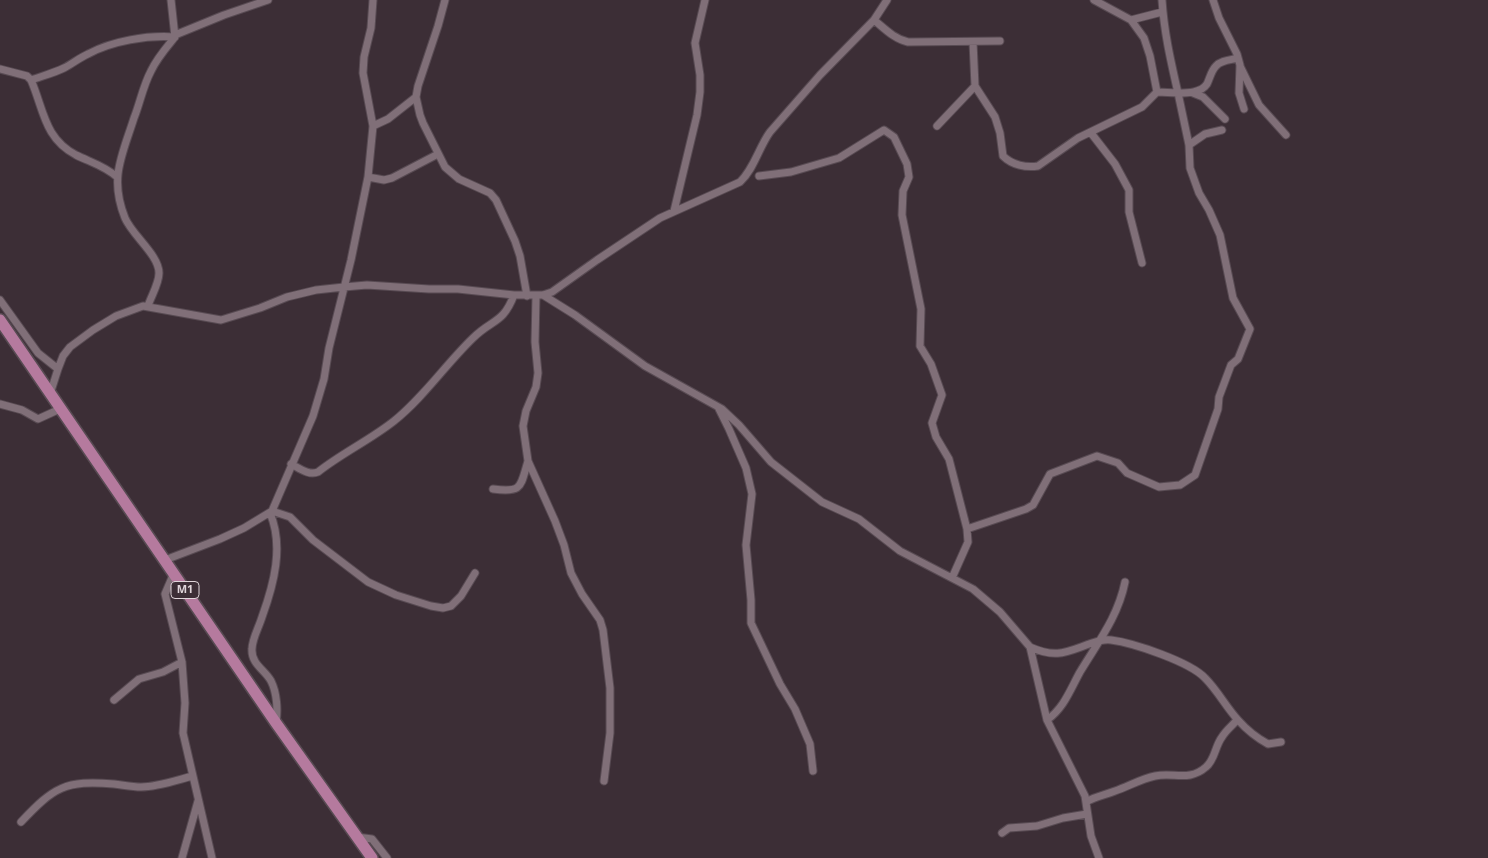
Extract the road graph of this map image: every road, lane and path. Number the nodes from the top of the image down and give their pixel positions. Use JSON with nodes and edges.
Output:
{"nodes":[{"id":1,"x":171,"y":0,"type":"edge"},
{"id":2,"x":268,"y":0,"type":"edge"},
{"id":3,"x":373,"y":0,"type":"edge"},
{"id":4,"x":445,"y":0,"type":"edge"},
{"id":5,"x":705,"y":0,"type":"edge"},
{"id":6,"x":887,"y":0,"type":"edge"},
{"id":7,"x":1094,"y":0,"type":"edge"},
{"id":8,"x":1162,"y":0,"type":"edge"},
{"id":9,"x":1213,"y":0,"type":"edge"},
{"id":10,"x":1162,"y":12,"type":"junction"},
{"id":11,"x":874,"y":20,"type":"junction"},
{"id":12,"x":1131,"y":20,"type":"junction"},
{"id":13,"x":175,"y":36,"type":"junction"},
{"id":14,"x":1000,"y":41,"type":"dead end"},
{"id":15,"x":973,"y":42,"type":"junction"},
{"id":16,"x":1239,"y":62,"type":"junction"},
{"id":17,"x":0,"y":69,"type":"edge"},
{"id":18,"x":32,"y":80,"type":"junction"},
{"id":19,"x":975,"y":86,"type":"junction"},
{"id":20,"x":1157,"y":92,"type":"junction"},
{"id":21,"x":1193,"y":92,"type":"junction"},
{"id":22,"x":1178,"y":93,"type":"junction"},
{"id":23,"x":416,"y":97,"type":"junction"},
{"id":24,"x":1244,"y":109,"type":"dead end"},
{"id":25,"x":1225,"y":119,"type":"dead end"},
{"id":26,"x":373,"y":126,"type":"junction"},
{"id":27,"x":937,"y":126,"type":"dead end"},
{"id":28,"x":1222,"y":130,"type":"dead end"},
{"id":29,"x":1091,"y":133,"type":"junction"},
{"id":30,"x":1286,"y":135,"type":"dead end"},
{"id":31,"x":1189,"y":146,"type":"junction"},
{"id":32,"x":438,"y":154,"type":"junction"},
{"id":33,"x":759,"y":176,"type":"dead end"},
{"id":34,"x":117,"y":177,"type":"junction"},
{"id":35,"x":368,"y":177,"type":"junction"},
{"id":36,"x":674,"y":212,"type":"junction"},
{"id":37,"x":1142,"y":263,"type":"dead end"},
{"id":38,"x":344,"y":287,"type":"junction"},
{"id":39,"x":514,"y":295,"type":"junction"},
{"id":40,"x":527,"y":296,"type":"junction"},
{"id":41,"x":539,"y":296,"type":"junction"},
{"id":42,"x":0,"y":300,"type":"edge"},
{"id":43,"x":148,"y":306,"type":"junction"},
{"id":44,"x":0,"y":320,"type":"edge"},
{"id":45,"x":58,"y":369,"type":"junction"},
{"id":46,"x":50,"y":394,"type":"junction"},
{"id":47,"x":0,"y":404,"type":"edge"},
{"id":48,"x":717,"y":406,"type":"junction"},
{"id":49,"x":60,"y":409,"type":"junction"},
{"id":50,"x":528,"y":461,"type":"junction"},
{"id":51,"x":291,"y":464,"type":"junction"},
{"id":52,"x":493,"y":490,"type":"dead end"},
{"id":53,"x":271,"y":512,"type":"junction"},
{"id":54,"x":967,"y":529,"type":"junction"},
{"id":55,"x":165,"y":560,"type":"junction"},
{"id":56,"x":174,"y":573,"type":"junction"},
{"id":57,"x":475,"y":574,"type":"dead end"},
{"id":58,"x":952,"y":578,"type":"junction"},
{"id":59,"x":1125,"y":582,"type":"dead end"},
{"id":60,"x":1101,"y":640,"type":"junction"},
{"id":61,"x":1030,"y":647,"type":"junction"},
{"id":62,"x":182,"y":662,"type":"junction"},
{"id":63,"x":114,"y":700,"type":"dead end"},
{"id":64,"x":1047,"y":720,"type":"junction"},
{"id":65,"x":1237,"y":720,"type":"junction"},
{"id":66,"x":276,"y":723,"type":"junction"},
{"id":67,"x":1281,"y":742,"type":"dead end"},
{"id":68,"x":813,"y":771,"type":"dead end"},
{"id":69,"x":193,"y":776,"type":"junction"},
{"id":70,"x":604,"y":781,"type":"dead end"},
{"id":71,"x":198,"y":801,"type":"junction"},
{"id":72,"x":1086,"y":802,"type":"junction"},
{"id":73,"x":1087,"y":814,"type":"junction"},
{"id":74,"x":21,"y":822,"type":"dead end"},
{"id":75,"x":1002,"y":833,"type":"dead end"},
{"id":76,"x":356,"y":837,"type":"junction"},
{"id":77,"x":182,"y":858,"type":"edge"},
{"id":78,"x":212,"y":858,"type":"edge"},
{"id":79,"x":372,"y":858,"type":"edge"},
{"id":80,"x":387,"y":858,"type":"edge"},
{"id":81,"x":1099,"y":858,"type":"edge"}],
"edges":[{"from":1,"to":13,"type":"street"},
{"from":2,"to":13,"type":"street"},
{"from":3,"to":26,"type":"street"},
{"from":4,"to":23,"type":"street"},
{"from":5,"to":36,"type":"street"},
{"from":6,"to":11,"type":"street"},
{"from":7,"to":12,"type":"street"},
{"from":8,"to":10,"type":"street"},
{"from":9,"to":16,"type":"street"},
{"from":10,"to":12,"type":"street"},
{"from":10,"to":22,"type":"street"},
{"from":11,"to":15,"type":"street"},
{"from":11,"to":36,"type":"street"},
{"from":12,"to":20,"type":"street"},
{"from":13,"to":18,"type":"street"},
{"from":13,"to":34,"type":"street"},
{"from":14,"to":15,"type":"street"},
{"from":15,"to":19,"type":"street"},
{"from":16,"to":21,"type":"street"},
{"from":16,"to":24,"type":"street"},
{"from":16,"to":30,"type":"street"},
{"from":17,"to":18,"type":"street"},
{"from":18,"to":34,"type":"street"},
{"from":19,"to":27,"type":"street"},
{"from":19,"to":29,"type":"street"},
{"from":20,"to":22,"type":"street"},
{"from":20,"to":29,"type":"street"},
{"from":21,"to":22,"type":"street"},
{"from":21,"to":25,"type":"street"},
{"from":22,"to":31,"type":"street"},
{"from":23,"to":26,"type":"street"},
{"from":23,"to":32,"type":"street"},
{"from":26,"to":35,"type":"street"},
{"from":28,"to":31,"type":"street"},
{"from":29,"to":37,"type":"street"},
{"from":31,"to":54,"type":"street"},
{"from":32,"to":35,"type":"street"},
{"from":32,"to":40,"type":"street"},
{"from":33,"to":54,"type":"street"},
{"from":34,"to":43,"type":"street"},
{"from":35,"to":38,"type":"street"},
{"from":36,"to":41,"type":"street"},
{"from":38,"to":39,"type":"street"},
{"from":38,"to":43,"type":"street"},
{"from":38,"to":51,"type":"street"},
{"from":39,"to":40,"type":"street"},
{"from":39,"to":51,"type":"street"},
{"from":40,"to":41,"type":"street"},
{"from":41,"to":48,"type":"street"},
{"from":41,"to":50,"type":"street"},
{"from":42,"to":45,"type":"street"},
{"from":43,"to":45,"type":"street"},
{"from":44,"to":46,"type":"highway","number":"M1"},
{"from":45,"to":46,"type":"street"},
{"from":46,"to":49,"type":"highway","number":"M1"},
{"from":47,"to":49,"type":"street"},
{"from":48,"to":58,"type":"street"},
{"from":48,"to":68,"type":"street"},
{"from":49,"to":55,"type":"highway","number":"M1"},
{"from":50,"to":52,"type":"street"},
{"from":50,"to":70,"type":"street"},
{"from":51,"to":53,"type":"street"},
{"from":53,"to":55,"type":"street"},
{"from":53,"to":57,"type":"street"},
{"from":53,"to":66,"type":"street"},
{"from":54,"to":58,"type":"street"},
{"from":55,"to":56,"type":"highway","number":"M1"},
{"from":56,"to":62,"type":"street"},
{"from":56,"to":66,"type":"highway","number":"M1"},
{"from":58,"to":61,"type":"street"},
{"from":59,"to":60,"type":"street"},
{"from":60,"to":61,"type":"street"},
{"from":60,"to":64,"type":"street"},
{"from":60,"to":65,"type":"street"},
{"from":61,"to":64,"type":"street"},
{"from":62,"to":63,"type":"street"},
{"from":62,"to":69,"type":"street"},
{"from":64,"to":72,"type":"street"},
{"from":65,"to":67,"type":"street"},
{"from":65,"to":72,"type":"street"},
{"from":66,"to":76,"type":"highway","number":"M1"},
{"from":69,"to":71,"type":"street"},
{"from":69,"to":74,"type":"street"},
{"from":71,"to":77,"type":"street"},
{"from":71,"to":78,"type":"street"},
{"from":72,"to":73,"type":"street"},
{"from":73,"to":75,"type":"street"},
{"from":73,"to":81,"type":"street"},
{"from":76,"to":79,"type":"highway","number":"M1"},
{"from":76,"to":80,"type":"street"}]}
